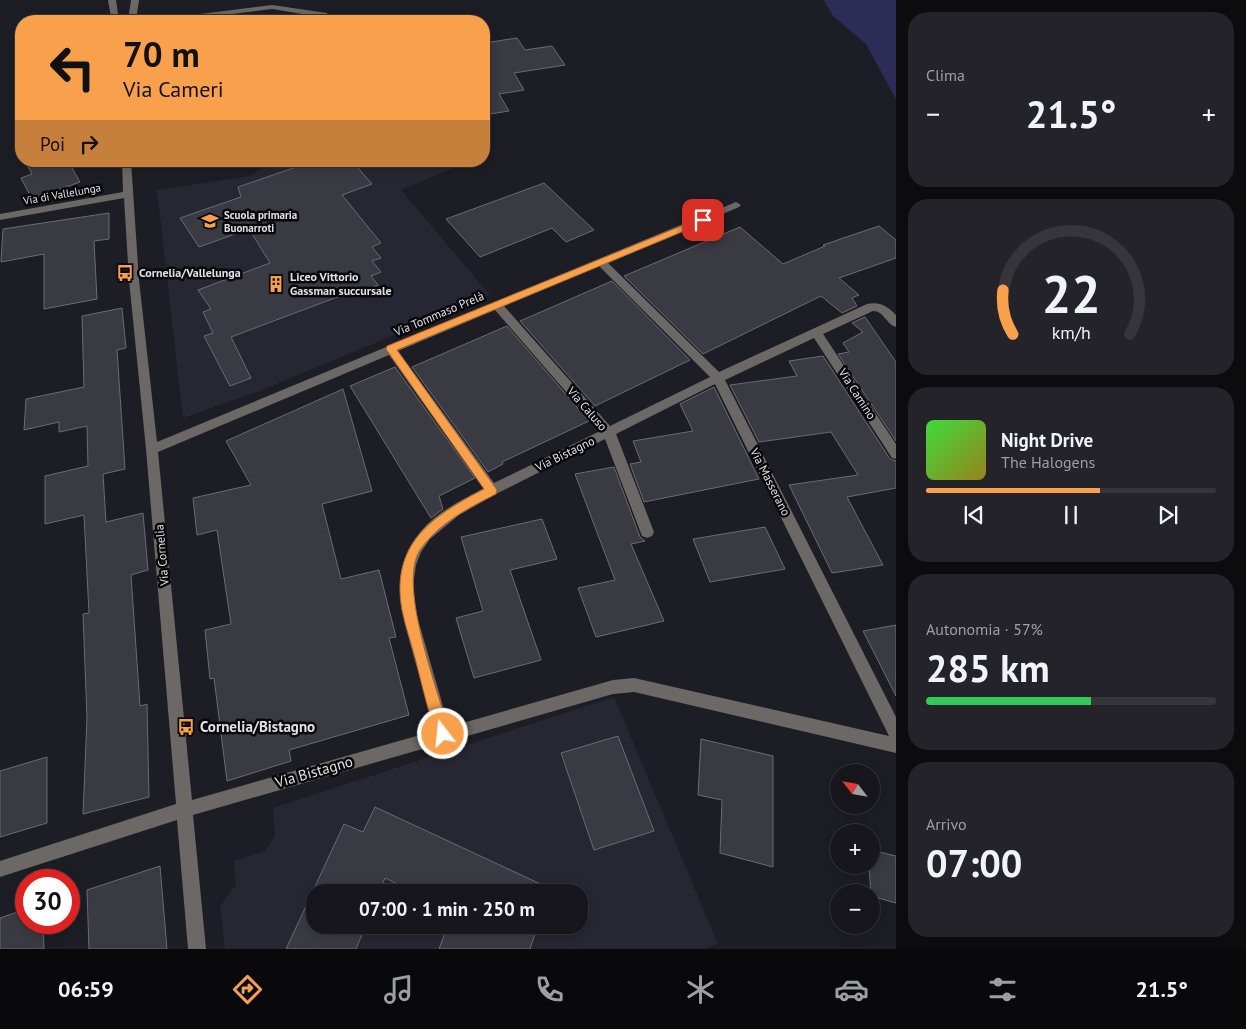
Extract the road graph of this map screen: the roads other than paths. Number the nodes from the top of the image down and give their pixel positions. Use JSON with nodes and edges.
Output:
{"nodes":[{"id":1,"x":112,"y":0,"type":"edge"},
{"id":2,"x":135,"y":0,"type":"edge"},
{"id":3,"x":114,"y":15,"type":"edge"},
{"id":4,"x":133,"y":15,"type":"edge"},
{"id":5,"x":208,"y":15,"type":"edge"},
{"id":6,"x":324,"y":15,"type":"edge"},
{"id":7,"x":126,"y":167,"type":"edge"},
{"id":8,"x":128,"y":194,"type":"junction"},
{"id":9,"x":736,"y":205,"type":"dead end"},
{"id":10,"x":0,"y":217,"type":"edge"},
{"id":11,"x":602,"y":263,"type":"junction"},
{"id":12,"x":496,"y":304,"type":"junction"},
{"id":13,"x":896,"y":323,"type":"edge"},
{"id":14,"x":817,"y":334,"type":"junction"},
{"id":15,"x":391,"y":349,"type":"junction"},
{"id":16,"x":718,"y":378,"type":"junction"},
{"id":17,"x":609,"y":433,"type":"junction"},
{"id":18,"x":152,"y":449,"type":"junction"},
{"id":19,"x":896,"y":454,"type":"edge"},
{"id":20,"x":492,"y":490,"type":"junction"},
{"id":21,"x":647,"y":532,"type":"dead end"},
{"id":22,"x":896,"y":733,"type":"edge"},
{"id":23,"x":443,"y":734,"type":"junction"},
{"id":24,"x":896,"y":745,"type":"edge"},
{"id":25,"x":184,"y":810,"type":"junction"},
{"id":26,"x":0,"y":869,"type":"edge"},
{"id":27,"x":197,"y":949,"type":"edge"}],
"edges":[{"from":1,"to":3,"type":"street"},
{"from":2,"to":4,"type":"street"},
{"from":5,"to":6,"type":"street"},
{"from":7,"to":8,"type":"street","name":"Via Cornelia"},
{"from":8,"to":10,"type":"street","name":"Via di Vallelunga"},
{"from":8,"to":18,"type":"street","name":"Via Cornelia"},
{"from":9,"to":11,"type":"street","name":"Via Tommaso Prelà"},
{"from":11,"to":12,"type":"street","name":"Via Tommaso Prelà"},
{"from":11,"to":16,"type":"street","name":"Via Masserano"},
{"from":12,"to":15,"type":"street","name":"Via Tommaso Prelà"},
{"from":12,"to":17,"type":"street","name":"Via Caluso"},
{"from":13,"to":14,"type":"street","name":"Via Bistagno"},
{"from":14,"to":16,"type":"street","name":"Via Bistagno"},
{"from":14,"to":19,"type":"street","name":"Via Camino"},
{"from":15,"to":18,"type":"street","name":"Via Tommaso Prelà"},
{"from":15,"to":20,"type":"street"},
{"from":16,"to":17,"type":"street","name":"Via Bistagno"},
{"from":16,"to":22,"type":"street","name":"Via Masserano"},
{"from":17,"to":20,"type":"street","name":"Via Bistagno"},
{"from":17,"to":21,"type":"street","name":"Via Caluso"},
{"from":18,"to":25,"type":"street","name":"Via Cornelia"},
{"from":20,"to":23,"type":"street","name":"Via Bistagno"},
{"from":23,"to":24,"type":"street","name":"Via Bistagno"},
{"from":23,"to":25,"type":"street","name":"Via Bistagno"},
{"from":25,"to":26,"type":"street","name":"Via Bistagno"},
{"from":25,"to":27,"type":"street","name":"Via Cornelia"}]}
